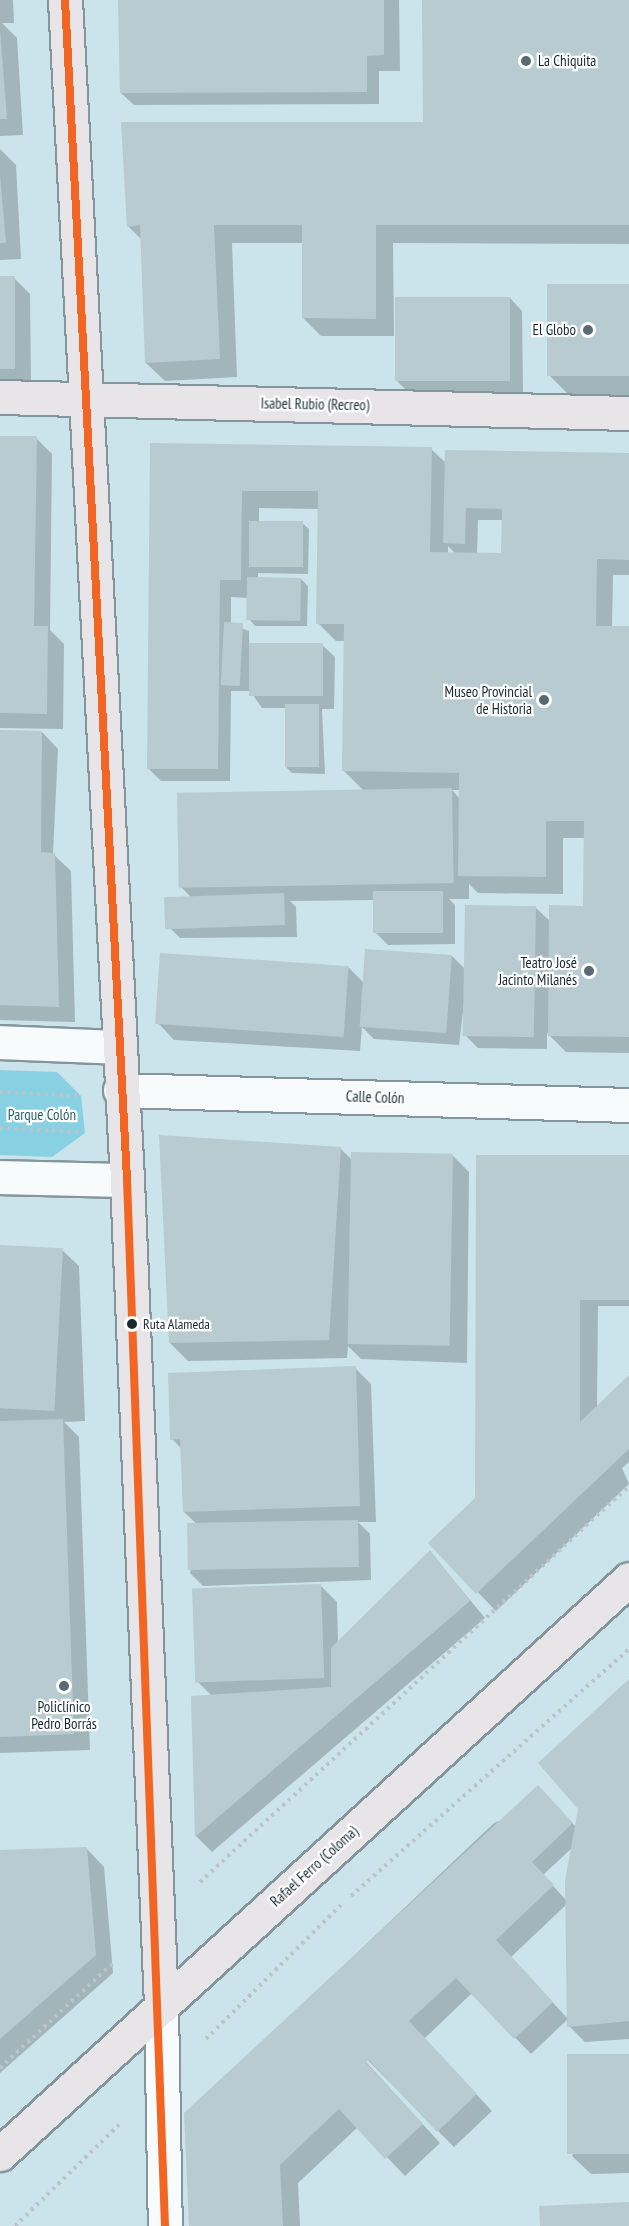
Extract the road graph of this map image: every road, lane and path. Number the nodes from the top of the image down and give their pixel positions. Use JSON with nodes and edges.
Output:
{"nodes":[{"id":1,"x":65,"y":0,"type":"edge"},
{"id":2,"x":0,"y":397,"type":"edge"},
{"id":3,"x":87,"y":398,"type":"junction"},
{"id":4,"x":629,"y":413,"type":"edge"},
{"id":5,"x":0,"y":1042,"type":"edge"},
{"id":6,"x":118,"y":1047,"type":"junction"},
{"id":7,"x":120,"y":1090,"type":"junction"},
{"id":8,"x":0,"y":1092,"type":"edge"},
{"id":9,"x":81,"y":1096,"type":"dead end"},
{"id":10,"x":629,"y":1105,"type":"edge"},
{"id":11,"x":0,"y":1128,"type":"edge"},
{"id":12,"x":85,"y":1133,"type":"dead end"},
{"id":13,"x":0,"y":1177,"type":"edge"},
{"id":14,"x":127,"y":1180,"type":"junction"},
{"id":15,"x":629,"y":1486,"type":"edge"},
{"id":16,"x":629,"y":1579,"type":"edge"},
{"id":17,"x":629,"y":1649,"type":"edge"},
{"id":18,"x":158,"y":1920,"type":"junction"},
{"id":19,"x":161,"y":2006,"type":"junction"},
{"id":20,"x":0,"y":2068,"type":"edge"},
{"id":21,"x":163,"y":2082,"type":"junction"},
{"id":22,"x":0,"y":2154,"type":"edge"},
{"id":23,"x":15,"y":2226,"type":"edge"},
{"id":24,"x":165,"y":2226,"type":"edge"}],
"edges":[{"from":1,"to":3,"type":"main road"},
{"from":2,"to":3,"type":"main road","name":"Isabel Rubio (Recreo)"},
{"from":3,"to":4,"type":"main road","name":"Isabel Rubio (Recreo)"},
{"from":3,"to":6,"type":"main road"},
{"from":5,"to":6,"type":"street"},
{"from":6,"to":7,"type":"main road"},
{"from":7,"to":10,"type":"street","name":"Calle Colón"},
{"from":7,"to":14,"type":"main road"},
{"from":8,"to":9,"type":"path"},
{"from":11,"to":12,"type":"path"},
{"from":13,"to":14,"type":"street"},
{"from":14,"to":18,"type":"main road"},
{"from":15,"to":18,"type":"path"},
{"from":16,"to":19,"type":"main road","name":"Rafael Ferro (Coloma)"},
{"from":17,"to":21,"type":"path"},
{"from":18,"to":19,"type":"main road"},
{"from":18,"to":20,"type":"path"},
{"from":19,"to":21,"type":"street"},
{"from":19,"to":22,"type":"main road","name":"Rafael Ferro (Coloma)"},
{"from":21,"to":23,"type":"path"},
{"from":21,"to":24,"type":"street"}]}
